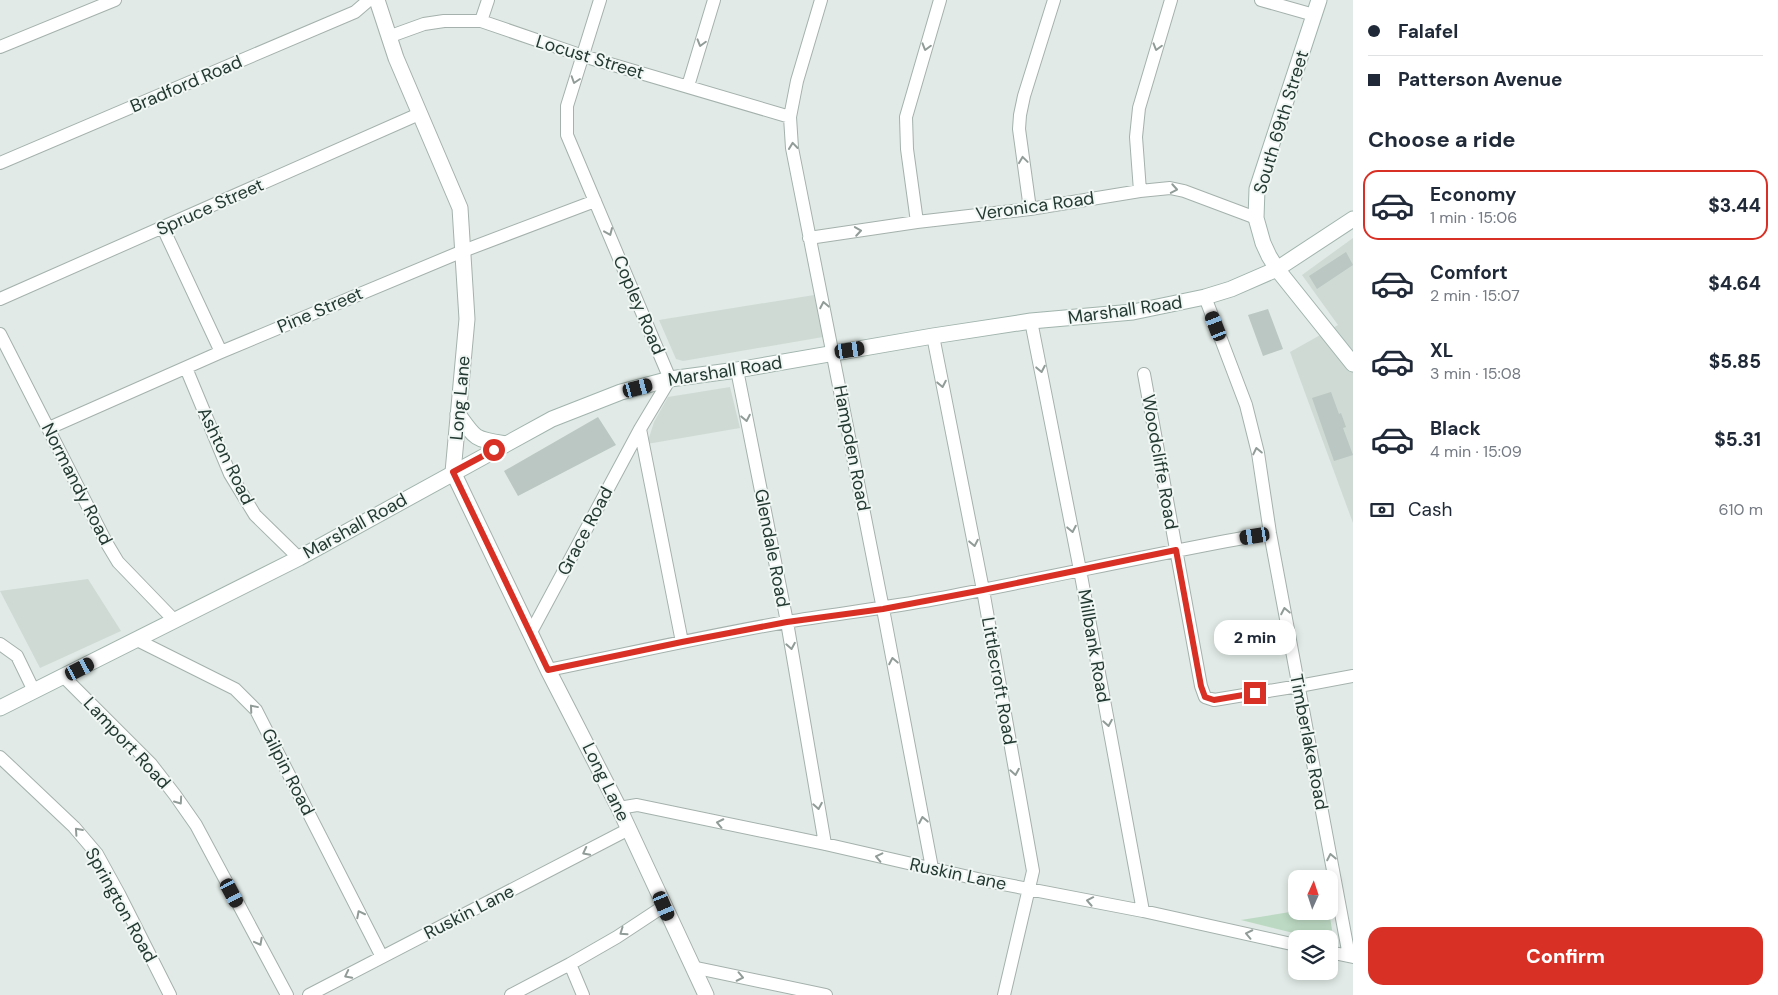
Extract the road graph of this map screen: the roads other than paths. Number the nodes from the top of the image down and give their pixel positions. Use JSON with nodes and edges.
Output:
{"nodes":[{"id":1,"x":115,"y":0,"type":"edge"},
{"id":2,"x":369,"y":0,"type":"edge"},
{"id":3,"x":377,"y":0,"type":"edge"},
{"id":4,"x":488,"y":0,"type":"edge"},
{"id":5,"x":600,"y":0,"type":"edge"},
{"id":6,"x":714,"y":0,"type":"edge"},
{"id":7,"x":821,"y":0,"type":"edge"},
{"id":8,"x":940,"y":0,"type":"edge"},
{"id":9,"x":1054,"y":0,"type":"edge"},
{"id":10,"x":1171,"y":0,"type":"edge"},
{"id":11,"x":1261,"y":0,"type":"edge"},
{"id":12,"x":1319,"y":0,"type":"edge"},
{"id":13,"x":1314,"y":15,"type":"junction"},
{"id":14,"x":481,"y":22,"type":"junction"},
{"id":15,"x":388,"y":36,"type":"junction"},
{"id":16,"x":0,"y":46,"type":"edge"},
{"id":17,"x":583,"y":56,"type":"junction"},
{"id":18,"x":688,"y":86,"type":"junction"},
{"id":19,"x":419,"y":114,"type":"junction"},
{"id":20,"x":790,"y":117,"type":"junction"},
{"id":21,"x":0,"y":163,"type":"edge"},
{"id":22,"x":1140,"y":191,"type":"junction"},
{"id":23,"x":595,"y":201,"type":"junction"},
{"id":24,"x":1030,"y":209,"type":"junction"},
{"id":25,"x":1256,"y":218,"type":"junction"},
{"id":26,"x":1353,"y":220,"type":"edge"},
{"id":27,"x":917,"y":222,"type":"junction"},
{"id":28,"x":163,"y":228,"type":"junction"},
{"id":29,"x":809,"y":238,"type":"junction"},
{"id":30,"x":463,"y":251,"type":"junction"},
{"id":31,"x":1277,"y":270,"type":"junction"},
{"id":32,"x":1205,"y":297,"type":"junction"},
{"id":33,"x":0,"y":299,"type":"edge"},
{"id":34,"x":1032,"y":321,"type":"junction"},
{"id":35,"x":0,"y":334,"type":"edge"},
{"id":36,"x":933,"y":336,"type":"junction"},
{"id":37,"x":221,"y":352,"type":"junction"},
{"id":38,"x":833,"y":353,"type":"junction"},
{"id":39,"x":1353,"y":364,"type":"edge"},
{"id":40,"x":186,"y":368,"type":"junction"},
{"id":41,"x":737,"y":370,"type":"junction"},
{"id":42,"x":670,"y":378,"type":"junction"},
{"id":43,"x":1145,"y":380,"type":"dead end"},
{"id":44,"x":458,"y":414,"type":"junction"},
{"id":45,"x":49,"y":428,"type":"junction"},
{"id":46,"x":640,"y":429,"type":"junction"},
{"id":47,"x":506,"y":444,"type":"junction"},
{"id":48,"x":453,"y":472,"type":"junction"},
{"id":49,"x":1270,"y":534,"type":"junction"},
{"id":50,"x":1176,"y":550,"type":"junction"},
{"id":51,"x":299,"y":558,"type":"junction"},
{"id":52,"x":1080,"y":570,"type":"junction"},
{"id":53,"x":983,"y":590,"type":"junction"},
{"id":54,"x":883,"y":609,"type":"junction"},
{"id":55,"x":174,"y":620,"type":"junction"},
{"id":56,"x":787,"y":622,"type":"junction"},
{"id":57,"x":530,"y":634,"type":"junction"},
{"id":58,"x":138,"y":640,"type":"junction"},
{"id":59,"x":682,"y":642,"type":"junction"},
{"id":60,"x":0,"y":644,"type":"edge"},
{"id":61,"x":548,"y":670,"type":"junction"},
{"id":62,"x":1353,"y":676,"type":"edge"},
{"id":63,"x":64,"y":677,"type":"junction"},
{"id":64,"x":1299,"y":686,"type":"junction"},
{"id":65,"x":34,"y":691,"type":"junction"},
{"id":66,"x":0,"y":708,"type":"edge"},
{"id":67,"x":0,"y":758,"type":"edge"},
{"id":68,"x":619,"y":808,"type":"junction"},
{"id":69,"x":629,"y":829,"type":"junction"},
{"id":70,"x":825,"y":844,"type":"junction"},
{"id":71,"x":932,"y":868,"type":"junction"},
{"id":72,"x":1028,"y":888,"type":"junction"},
{"id":73,"x":664,"y":906,"type":"junction"},
{"id":74,"x":1142,"y":911,"type":"junction"},
{"id":75,"x":1288,"y":943,"type":"edge"},
{"id":76,"x":1338,"y":954,"type":"edge"},
{"id":77,"x":1351,"y":956,"type":"edge"},
{"id":78,"x":382,"y":957,"type":"junction"},
{"id":79,"x":570,"y":964,"type":"junction"},
{"id":80,"x":692,"y":967,"type":"junction"},
{"id":81,"x":793,"y":992,"type":"edge"},
{"id":82,"x":170,"y":995,"type":"edge"},
{"id":83,"x":287,"y":995,"type":"edge"},
{"id":84,"x":309,"y":995,"type":"edge"},
{"id":85,"x":511,"y":995,"type":"edge"},
{"id":86,"x":584,"y":995,"type":"edge"},
{"id":87,"x":706,"y":995,"type":"edge"},
{"id":88,"x":826,"y":995,"type":"edge"},
{"id":89,"x":1004,"y":995,"type":"edge"}],
"edges":[{"from":1,"to":16,"type":"street"},
{"from":2,"to":21,"type":"street","name":"Bradford Road"},
{"from":3,"to":15,"type":"main road","name":"Long Lane"},
{"from":4,"to":14,"type":"street"},
{"from":5,"to":17,"type":"street","name":"Copley Road"},
{"from":6,"to":18,"type":"street","one_way":true},
{"from":7,"to":20,"type":"street","name":"Hampden Road"},
{"from":8,"to":27,"type":"street","one_way":true},
{"from":24,"to":9,"type":"street","one_way":true},
{"from":10,"to":22,"type":"street","one_way":true},
{"from":11,"to":13,"type":"street"},
{"from":12,"to":13,"type":"main road","name":"South 69th Street"},
{"from":13,"to":25,"type":"main road","name":"South 69th Street"},
{"from":14,"to":15,"type":"street","name":"Locust Street"},
{"from":14,"to":17,"type":"street","name":"Locust Street"},
{"from":15,"to":19,"type":"main road","name":"Long Lane"},
{"from":17,"to":18,"type":"street","name":"Locust Street"},
{"from":17,"to":23,"type":"street","name":"Copley Road","one_way":true},
{"from":18,"to":20,"type":"street","name":"Locust Street"},
{"from":19,"to":28,"type":"street","name":"Spruce Street"},
{"from":19,"to":30,"type":"main road","name":"Long Lane"},
{"from":29,"to":20,"type":"street","name":"Hampden Road","one_way":true},
{"from":22,"to":24,"type":"street","name":"Veronica Road"},
{"from":22,"to":25,"type":"street","name":"Veronica Road","one_way":true},
{"from":23,"to":30,"type":"street","name":"Pine Street"},
{"from":23,"to":42,"type":"street","name":"Copley Road","one_way":true},
{"from":24,"to":27,"type":"street","name":"Veronica Road"},
{"from":25,"to":31,"type":"main road","name":"South 69th Street"},
{"from":26,"to":31,"type":"main road","name":"Marshall Road"},
{"from":29,"to":27,"type":"street","name":"Veronica Road","one_way":true},
{"from":28,"to":33,"type":"street","name":"Spruce Street"},
{"from":28,"to":37,"type":"street"},
{"from":38,"to":29,"type":"street","name":"Hampden Road","one_way":true},
{"from":30,"to":37,"type":"street","name":"Pine Street"},
{"from":30,"to":44,"type":"main road","name":"Long Lane"},
{"from":31,"to":32,"type":"main road","name":"Marshall Road"},
{"from":31,"to":39,"type":"main road","name":"South 69th Street"},
{"from":32,"to":34,"type":"main road","name":"Marshall Road"},
{"from":49,"to":32,"type":"street","name":"Timberlake Road","one_way":true},
{"from":34,"to":36,"type":"main road","name":"Marshall Road"},
{"from":34,"to":52,"type":"street","name":"Millbank Road","one_way":true},
{"from":35,"to":45,"type":"street","name":"Normandy Road"},
{"from":36,"to":38,"type":"main road","name":"Marshall Road"},
{"from":36,"to":53,"type":"street","name":"Littlecroft Road","one_way":true},
{"from":37,"to":40,"type":"street","name":"Pine Street"},
{"from":38,"to":41,"type":"main road","name":"Marshall Road"},
{"from":38,"to":54,"type":"street","name":"Hampden Road"},
{"from":40,"to":45,"type":"street","name":"Pine Street"},
{"from":40,"to":51,"type":"street","name":"Ashton Road"},
{"from":41,"to":42,"type":"main road","name":"Marshall Road"},
{"from":41,"to":56,"type":"street","name":"Glendale Road","one_way":true},
{"from":42,"to":46,"type":"street"},
{"from":42,"to":47,"type":"main road","name":"Marshall Road"},
{"from":43,"to":50,"type":"street","name":"Woodcliffe Road"},
{"from":44,"to":47,"type":"main road"},
{"from":44,"to":48,"type":"main road","name":"Long Lane"},
{"from":45,"to":55,"type":"street","name":"Normandy Road"},
{"from":46,"to":57,"type":"street","name":"Grace Road"},
{"from":46,"to":59,"type":"street"},
{"from":47,"to":48,"type":"main road","name":"Marshall Road"},
{"from":48,"to":51,"type":"main road","name":"Marshall Road"},
{"from":48,"to":57,"type":"main road","name":"Long Lane"},
{"from":49,"to":50,"type":"street"},
{"from":64,"to":49,"type":"street","name":"Timberlake Road","one_way":true},
{"from":50,"to":52,"type":"street"},
{"from":50,"to":64,"type":"street","name":"Woodcliffe Road"},
{"from":51,"to":55,"type":"main road","name":"Marshall Road"},
{"from":52,"to":53,"type":"street"},
{"from":52,"to":74,"type":"street","name":"Millbank Road","one_way":true},
{"from":53,"to":54,"type":"street"},
{"from":53,"to":72,"type":"street","name":"Littlecroft Road","one_way":true},
{"from":54,"to":56,"type":"street"},
{"from":71,"to":54,"type":"street","name":"Hampden Road","one_way":true},
{"from":55,"to":58,"type":"main road","name":"Marshall Road"},
{"from":56,"to":59,"type":"street"},
{"from":56,"to":70,"type":"street","name":"Glendale Road","one_way":true},
{"from":57,"to":61,"type":"main road","name":"Long Lane"},
{"from":58,"to":63,"type":"main road","name":"Marshall Road"},
{"from":78,"to":58,"type":"street","name":"Gilpin Road","one_way":true},
{"from":59,"to":61,"type":"street"},
{"from":60,"to":65,"type":"street"},
{"from":61,"to":68,"type":"main road","name":"Long Lane"},
{"from":62,"to":64,"type":"street"},
{"from":63,"to":65,"type":"main road","name":"Marshall Road"},
{"from":63,"to":83,"type":"street","name":"Lamport Road","one_way":true},
{"from":77,"to":64,"type":"street","name":"Timberlake Road","one_way":true},
{"from":65,"to":66,"type":"main road","name":"Marshall Road"},
{"from":82,"to":67,"type":"street","name":"Springton Road","one_way":true},
{"from":68,"to":69,"type":"main road","name":"Long Lane"},
{"from":70,"to":68,"type":"street","name":"Ruskin Lane","one_way":true},
{"from":69,"to":73,"type":"main road","name":"Long Lane"},
{"from":69,"to":78,"type":"street","name":"Ruskin Lane","one_way":true},
{"from":71,"to":70,"type":"street","name":"Ruskin Lane","one_way":true},
{"from":71,"to":72,"type":"street","name":"Ruskin Lane"},
{"from":74,"to":72,"type":"street","name":"Ruskin Lane","one_way":true},
{"from":72,"to":89,"type":"street","name":"Littlecroft Road"},
{"from":73,"to":79,"type":"street","one_way":true},
{"from":73,"to":80,"type":"main road","name":"Long Lane"},
{"from":75,"to":74,"type":"street","name":"Ruskin Lane","one_way":true},
{"from":76,"to":77,"type":"street"},
{"from":78,"to":84,"type":"street","name":"Ruskin Lane","one_way":true},
{"from":79,"to":85,"type":"street"},
{"from":79,"to":86,"type":"street"},
{"from":80,"to":81,"type":"street","one_way":true},
{"from":80,"to":87,"type":"main road","name":"Long Lane"},
{"from":81,"to":88,"type":"street"}]}
